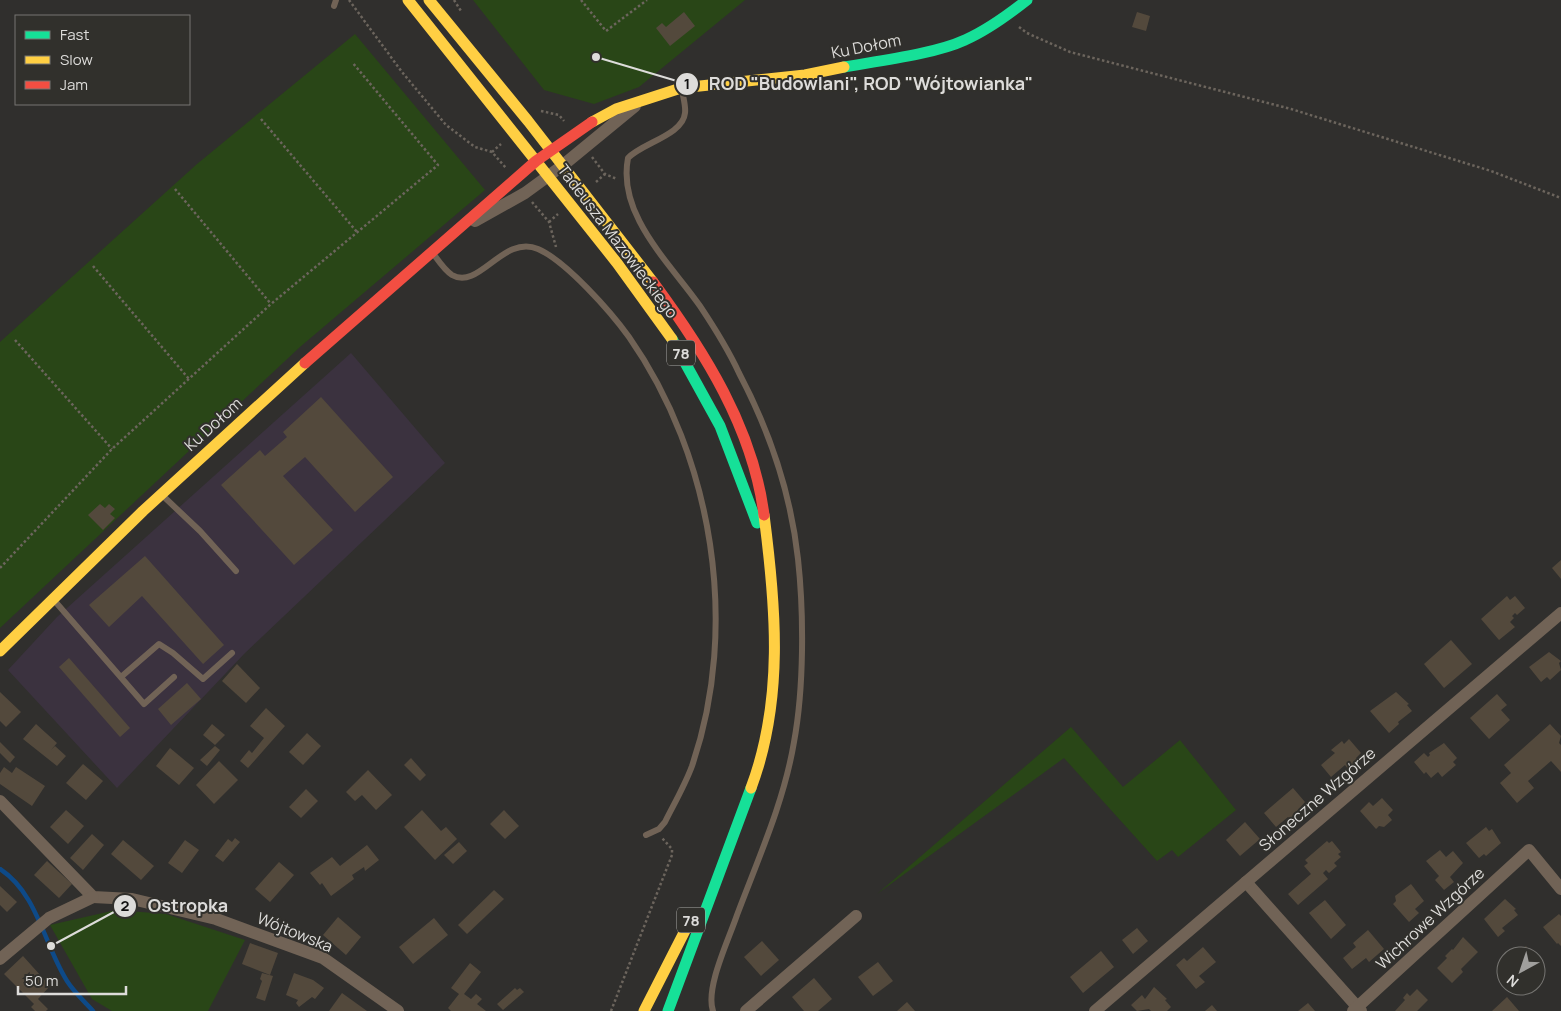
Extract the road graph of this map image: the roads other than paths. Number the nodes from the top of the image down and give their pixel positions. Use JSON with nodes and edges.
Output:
{"nodes":[{"id":1,"x":408,"y":0,"type":"edge"},
{"id":2,"x":429,"y":0,"type":"edge"},
{"id":3,"x":1027,"y":0,"type":"edge"},
{"id":4,"x":682,"y":88,"type":"junction"},
{"id":5,"x":641,"y":101,"type":"junction"},
{"id":6,"x":549,"y":150,"type":"junction"},
{"id":7,"x":536,"y":161,"type":"junction"},
{"id":8,"x":562,"y":166,"type":"junction"},
{"id":9,"x":548,"y":176,"type":"junction"},
{"id":10,"x":458,"y":230,"type":"junction"},
{"id":11,"x":432,"y":252,"type":"junction"},
{"id":12,"x":161,"y":494,"type":"junction"},
{"id":13,"x":769,"y":556,"type":"junction"},
{"id":14,"x":236,"y":571,"type":"dead end"},
{"id":15,"x":52,"y":599,"type":"junction"},
{"id":16,"x":1561,"y":613,"type":"edge"},
{"id":17,"x":0,"y":652,"type":"edge"},
{"id":18,"x":232,"y":653,"type":"dead end"},
{"id":19,"x":121,"y":677,"type":"junction"},
{"id":20,"x":174,"y":677,"type":"dead end"},
{"id":21,"x":0,"y":801,"type":"edge"},
{"id":22,"x":736,"y":829,"type":"junction"},
{"id":23,"x":646,"y":834,"type":"dead end"},
{"id":24,"x":1246,"y":882,"type":"junction"},
{"id":25,"x":1561,"y":889,"type":"edge"},
{"id":26,"x":93,"y":897,"type":"junction"},
{"id":27,"x":856,"y":916,"type":"dead end"},
{"id":28,"x":0,"y":959,"type":"edge"},
{"id":29,"x":1358,"y":1010,"type":"edge"},
{"id":30,"x":398,"y":1011,"type":"edge"},
{"id":31,"x":644,"y":1011,"type":"edge"},
{"id":32,"x":668,"y":1011,"type":"edge"},
{"id":33,"x":713,"y":1011,"type":"edge"},
{"id":34,"x":746,"y":1011,"type":"edge"},
{"id":35,"x":1095,"y":1011,"type":"edge"}],
"edges":[{"from":1,"to":7,"type":"main road","name":"Tadeusza Mazowieckiego","number":"78"},
{"from":2,"to":6,"type":"main road","name":"Tadeusza Mazowieckiego","number":"78"},
{"from":3,"to":4,"type":"main road","name":"Ku Dołom"},
{"from":4,"to":5,"type":"main road","name":"Ku Dołom"},
{"from":4,"to":33,"type":"lane"},
{"from":5,"to":6,"type":"main road","name":"Ku Dołom"},
{"from":5,"to":8,"type":"street","name":"Ku Dołom"},
{"from":6,"to":7,"type":"main road","name":"Ku Dołom"},
{"from":6,"to":8,"type":"main road","name":"Tadeusza Mazowieckiego","number":"78"},
{"from":7,"to":9,"type":"main road","name":"Tadeusza Mazowieckiego","number":"78"},
{"from":7,"to":10,"type":"main road","name":"Ku Dołom"},
{"from":8,"to":9,"type":"street","name":"Ku Dołom"},
{"from":8,"to":13,"type":"main road","name":"Tadeusza Mazowieckiego","number":"78"},
{"from":9,"to":10,"type":"street","name":"Ku Dołom"},
{"from":9,"to":13,"type":"main road","name":"Tadeusza Mazowieckiego","number":"78"},
{"from":10,"to":11,"type":"main road","name":"Ku Dołom"},
{"from":11,"to":12,"type":"main road","name":"Ku Dołom"},
{"from":11,"to":23,"type":"lane"},
{"from":12,"to":14,"type":"lane"},
{"from":12,"to":15,"type":"main road","name":"Ku Dołom"},
{"from":13,"to":22,"type":"main road","name":"Tadeusza Mazowieckiego","number":"78"},
{"from":15,"to":17,"type":"main road","name":"Ku Dołom"},
{"from":15,"to":19,"type":"lane"},
{"from":16,"to":24,"type":"street","name":"Słoneczne Wzgórze"},
{"from":18,"to":19,"type":"lane"},
{"from":19,"to":20,"type":"lane"},
{"from":21,"to":26,"type":"street"},
{"from":22,"to":31,"type":"main road","name":"Tadeusza Mazowieckiego","number":"78"},
{"from":22,"to":32,"type":"main road","name":"Tadeusza Mazowieckiego","number":"78"},
{"from":24,"to":29,"type":"street"},
{"from":24,"to":35,"type":"street","name":"Słoneczne Wzgórze"},
{"from":25,"to":29,"type":"street","name":"Wichrowe Wzgórze"},
{"from":26,"to":28,"type":"street"},
{"from":26,"to":30,"type":"street","name":"Wójtowska"},
{"from":27,"to":34,"type":"street"}]}
